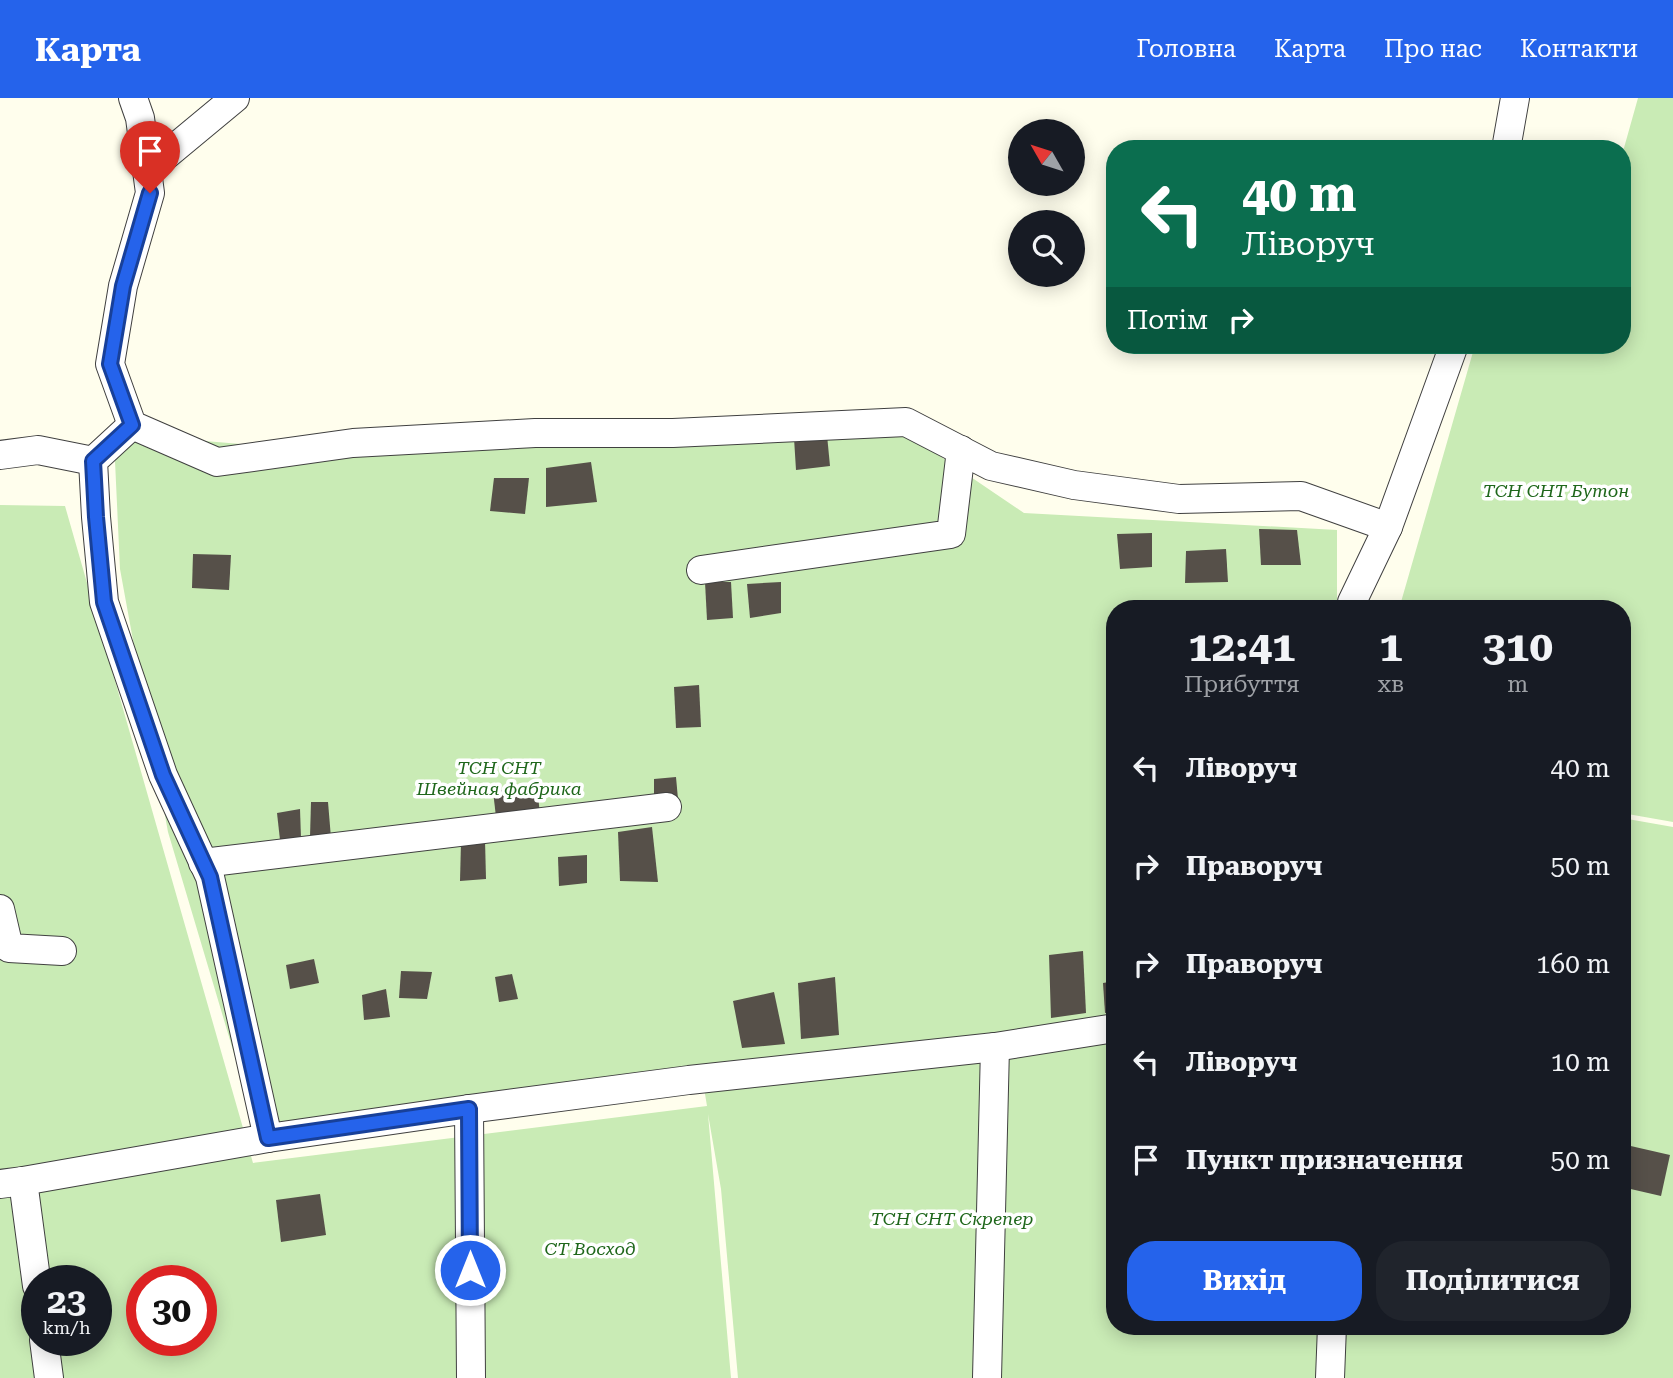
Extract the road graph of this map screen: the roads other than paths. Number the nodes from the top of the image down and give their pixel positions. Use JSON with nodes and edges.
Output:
{"nodes":[{"id":1,"x":133,"y":98,"type":"edge"},
{"id":2,"x":235,"y":98,"type":"edge"},
{"id":3,"x":1515,"y":98,"type":"edge"},
{"id":4,"x":1508,"y":140,"type":"edge"},
{"id":5,"x":147,"y":171,"type":"junction"},
{"id":6,"x":1451,"y":354,"type":"edge"},
{"id":7,"x":132,"y":425,"type":"junction"},
{"id":8,"x":961,"y":450,"type":"junction"},
{"id":9,"x":0,"y":455,"type":"edge"},
{"id":10,"x":93,"y":461,"type":"junction"},
{"id":11,"x":1388,"y":527,"type":"junction"},
{"id":12,"x":701,"y":570,"type":"dead end"},
{"id":13,"x":1352,"y":600,"type":"edge"},
{"id":14,"x":667,"y":807,"type":"dead end"},
{"id":15,"x":203,"y":863,"type":"junction"},
{"id":16,"x":0,"y":909,"type":"edge"},
{"id":17,"x":62,"y":951,"type":"dead end"},
{"id":18,"x":1106,"y":1029,"type":"edge"},
{"id":19,"x":995,"y":1047,"type":"junction"},
{"id":20,"x":469,"y":1109,"type":"junction"},
{"id":21,"x":268,"y":1138,"type":"junction"},
{"id":22,"x":11,"y":1182,"type":"edge"},
{"id":23,"x":32,"y":1265,"type":"edge"},
{"id":24,"x":1332,"y":1335,"type":"edge"},
{"id":25,"x":46,"y":1356,"type":"edge"},
{"id":26,"x":49,"y":1378,"type":"edge"},
{"id":27,"x":471,"y":1378,"type":"edge"},
{"id":28,"x":986,"y":1378,"type":"edge"},
{"id":29,"x":1330,"y":1378,"type":"edge"}],
"edges":[{"from":1,"to":5,"type":"street"},
{"from":2,"to":5,"type":"street"},
{"from":3,"to":4,"type":"street"},
{"from":5,"to":7,"type":"street"},
{"from":6,"to":11,"type":"street"},
{"from":7,"to":8,"type":"street"},
{"from":7,"to":10,"type":"street"},
{"from":8,"to":11,"type":"street"},
{"from":8,"to":12,"type":"street"},
{"from":9,"to":10,"type":"street"},
{"from":10,"to":15,"type":"street"},
{"from":11,"to":13,"type":"street"},
{"from":14,"to":15,"type":"street"},
{"from":15,"to":21,"type":"street"},
{"from":16,"to":17,"type":"street"},
{"from":18,"to":19,"type":"street"},
{"from":19,"to":20,"type":"street"},
{"from":19,"to":28,"type":"street"},
{"from":20,"to":21,"type":"street"},
{"from":20,"to":27,"type":"street"},
{"from":21,"to":22,"type":"street"},
{"from":22,"to":23,"type":"street"},
{"from":24,"to":29,"type":"street"},
{"from":25,"to":26,"type":"street"}]}
